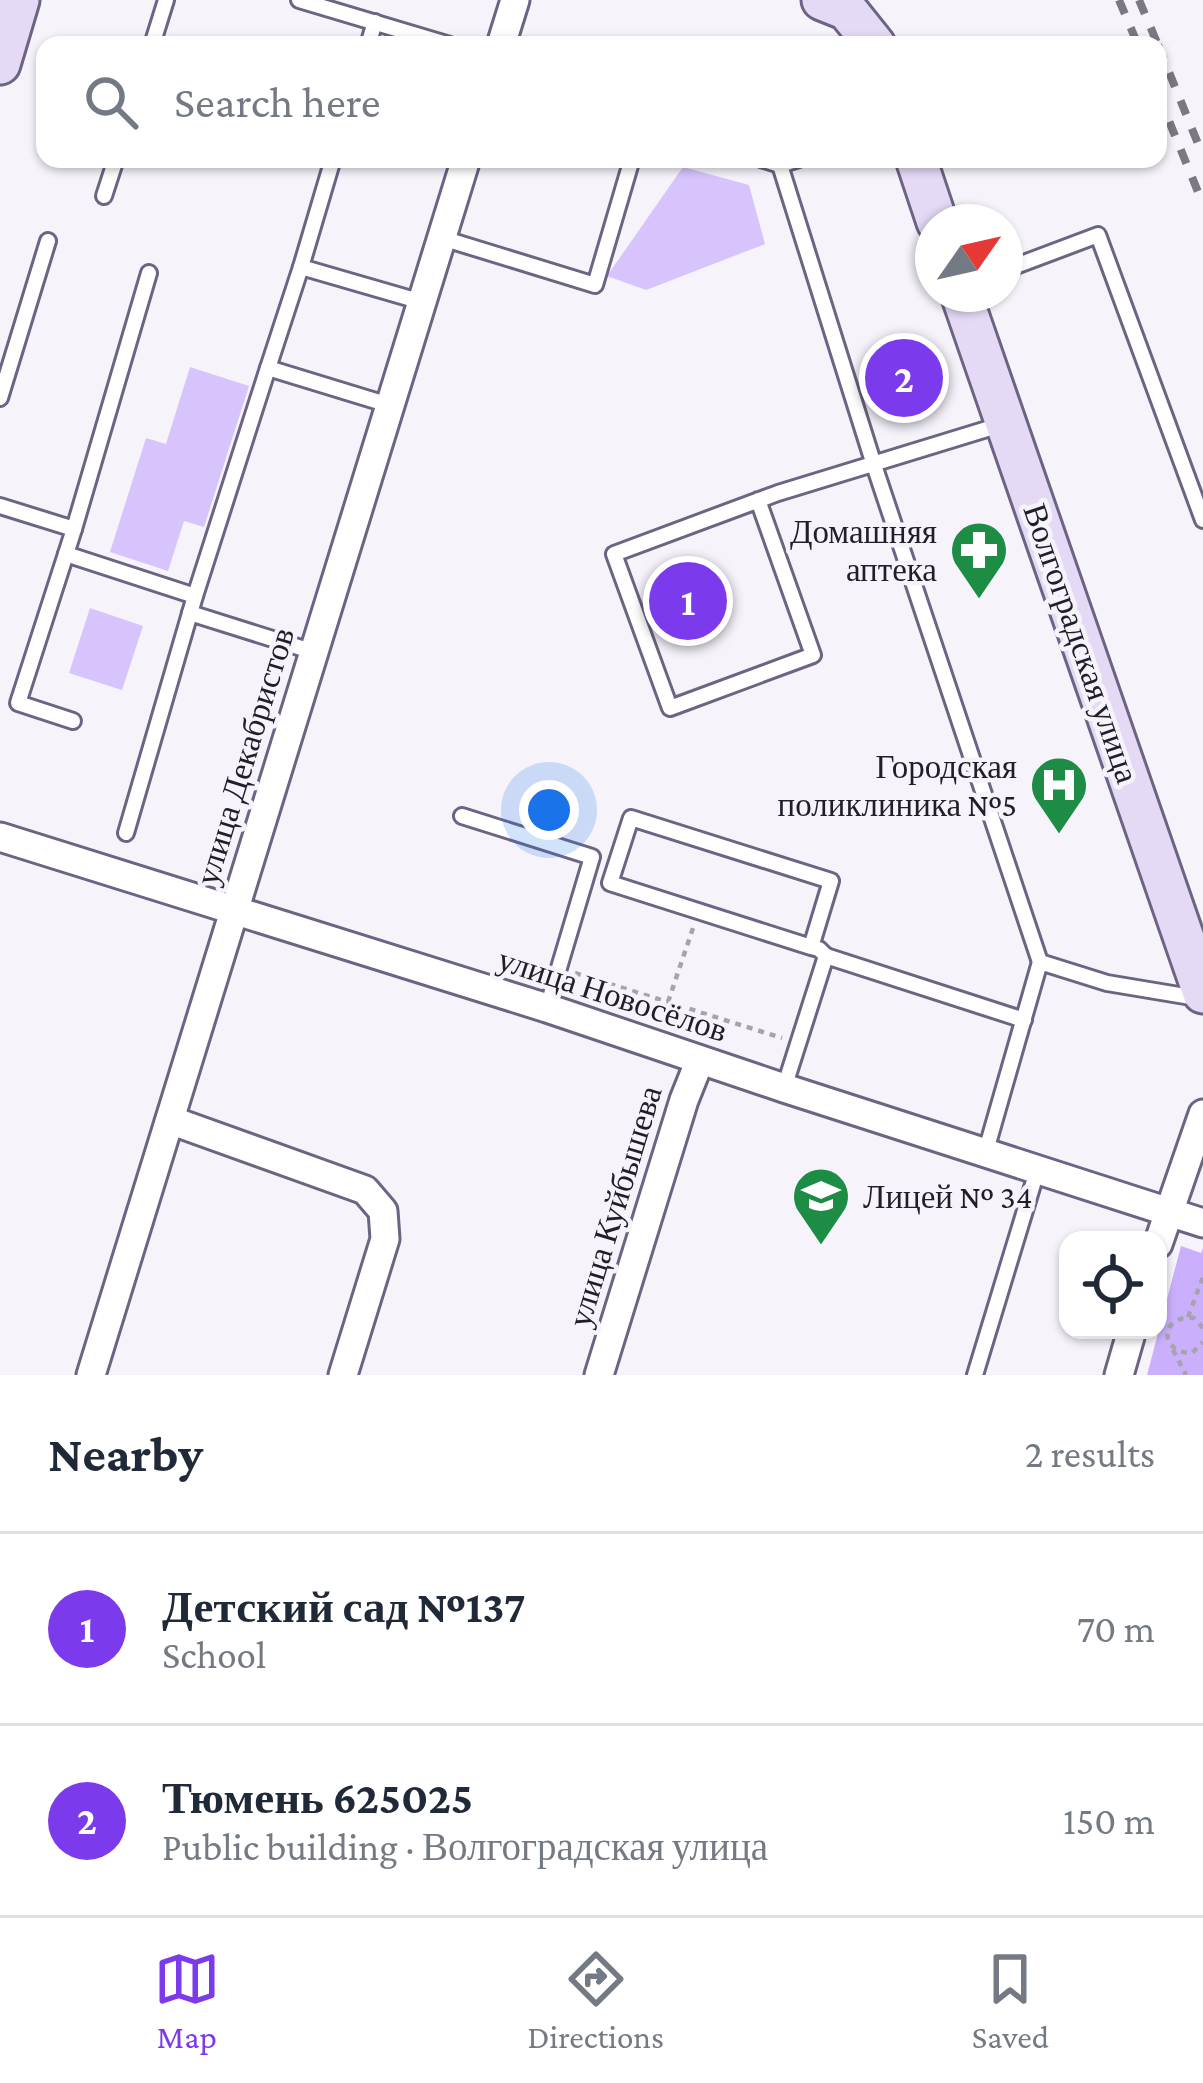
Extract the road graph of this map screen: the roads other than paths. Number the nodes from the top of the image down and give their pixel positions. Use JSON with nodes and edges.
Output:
{"nodes":[{"id":1,"x":19,"y":0,"type":"edge"},
{"id":2,"x":166,"y":0,"type":"edge"},
{"id":3,"x":299,"y":0,"type":"edge"},
{"id":4,"x":515,"y":0,"type":"edge"},
{"id":5,"x":822,"y":0,"type":"edge"},
{"id":6,"x":375,"y":22,"type":"junction"},
{"id":7,"x":155,"y":36,"type":"edge"},
{"id":8,"x":371,"y":36,"type":"edge"},
{"id":9,"x":421,"y":36,"type":"edge"},
{"id":10,"x":504,"y":36,"type":"edge"},
{"id":11,"x":868,"y":36,"type":"edge"},
{"id":12,"x":0,"y":64,"type":"edge"},
{"id":13,"x":113,"y":168,"type":"edge"},
{"id":14,"x":330,"y":168,"type":"edge"},
{"id":15,"x":463,"y":168,"type":"edge"},
{"id":16,"x":629,"y":168,"type":"edge"},
{"id":17,"x":781,"y":168,"type":"edge"},
{"id":18,"x":919,"y":168,"type":"edge"},
{"id":19,"x":104,"y":196,"type":"dead end"},
{"id":20,"x":931,"y":204,"type":"edge"},
{"id":21,"x":442,"y":238,"type":"junction"},
{"id":22,"x":48,"y":242,"type":"dead end"},
{"id":23,"x":1023,"y":263,"type":"edge"},
{"id":24,"x":301,"y":266,"type":"junction"},
{"id":25,"x":149,"y":273,"type":"dead end"},
{"id":26,"x":422,"y":302,"type":"junction"},
{"id":27,"x":967,"y":312,"type":"edge"},
{"id":28,"x":268,"y":368,"type":"junction"},
{"id":29,"x":0,"y":398,"type":"edge"},
{"id":30,"x":389,"y":405,"type":"junction"},
{"id":31,"x":1006,"y":423,"type":"junction"},
{"id":32,"x":874,"y":465,"type":"junction"},
{"id":33,"x":758,"y":500,"type":"junction"},
{"id":34,"x":0,"y":506,"type":"edge"},
{"id":35,"x":1203,"y":520,"type":"edge"},
{"id":36,"x":74,"y":529,"type":"junction"},
{"id":37,"x":66,"y":554,"type":"junction"},
{"id":38,"x":195,"y":596,"type":"junction"},
{"id":39,"x":190,"y":613,"type":"junction"},
{"id":40,"x":314,"y":652,"type":"junction"},
{"id":41,"x":73,"y":721,"type":"dead end"},
{"id":42,"x":462,"y":816,"type":"dead end"},
{"id":43,"x":126,"y":833,"type":"dead end"},
{"id":44,"x":0,"y":837,"type":"edge"},
{"id":45,"x":234,"y":912,"type":"junction"},
{"id":46,"x":811,"y":947,"type":"junction"},
{"id":47,"x":826,"y":956,"type":"junction"},
{"id":48,"x":1040,"y":962,"type":"junction"},
{"id":49,"x":1203,"y":996,"type":"edge"},
{"id":50,"x":547,"y":1008,"type":"junction"},
{"id":51,"x":1024,"y":1020,"type":"junction"},
{"id":52,"x":700,"y":1060,"type":"junction"},
{"id":53,"x":784,"y":1088,"type":"junction"},
{"id":54,"x":1203,"y":1114,"type":"edge"},
{"id":55,"x":170,"y":1120,"type":"junction"},
{"id":56,"x":985,"y":1154,"type":"junction"},
{"id":57,"x":1037,"y":1171,"type":"junction"},
{"id":58,"x":1167,"y":1213,"type":"junction"},
{"id":59,"x":1203,"y":1223,"type":"edge"},
{"id":60,"x":1162,"y":1231,"type":"edge"},
{"id":61,"x":1129,"y":1339,"type":"edge"},
{"id":62,"x":91,"y":1375,"type":"edge"},
{"id":63,"x":343,"y":1375,"type":"edge"},
{"id":64,"x":599,"y":1375,"type":"edge"},
{"id":65,"x":975,"y":1375,"type":"edge"},
{"id":66,"x":1119,"y":1375,"type":"edge"}],
"edges":[{"from":1,"to":12,"type":"street"},
{"from":2,"to":7,"type":"lane"},
{"from":3,"to":6,"type":"lane"},
{"from":4,"to":10,"type":"street"},
{"from":5,"to":11,"type":"street"},
{"from":6,"to":8,"type":"lane"},
{"from":6,"to":9,"type":"lane"},
{"from":13,"to":19,"type":"lane"},
{"from":14,"to":24,"type":"lane"},
{"from":15,"to":21,"type":"street","name":"улица Декабристов"},
{"from":16,"to":21,"type":"lane"},
{"from":17,"to":32,"type":"lane"},
{"from":18,"to":20,"type":"street"},
{"from":21,"to":26,"type":"street","name":"улица Декабристов"},
{"from":22,"to":29,"type":"lane"},
{"from":23,"to":35,"type":"lane"},
{"from":24,"to":26,"type":"lane"},
{"from":24,"to":28,"type":"lane"},
{"from":25,"to":36,"type":"lane"},
{"from":26,"to":30,"type":"street","name":"улица Декабристов"},
{"from":27,"to":31,"type":"street","name":"Волгоградская улица"},
{"from":28,"to":30,"type":"lane"},
{"from":28,"to":38,"type":"lane"},
{"from":30,"to":40,"type":"street","name":"улица Декабристов"},
{"from":31,"to":32,"type":"lane"},
{"from":31,"to":49,"type":"street","name":"Волгоградская улица"},
{"from":32,"to":33,"type":"lane"},
{"from":32,"to":48,"type":"lane"},
{"from":33,"to":33,"type":"lane"},
{"from":34,"to":36,"type":"lane"},
{"from":36,"to":37,"type":"lane"},
{"from":37,"to":38,"type":"lane"},
{"from":37,"to":41,"type":"lane"},
{"from":38,"to":39,"type":"lane"},
{"from":39,"to":40,"type":"lane"},
{"from":39,"to":43,"type":"lane"},
{"from":40,"to":45,"type":"street","name":"улица Декабристов"},
{"from":42,"to":50,"type":"lane"},
{"from":44,"to":45,"type":"street","name":"улица Новосёлов"},
{"from":45,"to":50,"type":"street","name":"улица Новосёлов"},
{"from":45,"to":55,"type":"street","name":"улица Декабристов"},
{"from":46,"to":46,"type":"lane"},
{"from":46,"to":47,"type":"lane"},
{"from":47,"to":51,"type":"lane"},
{"from":47,"to":53,"type":"lane"},
{"from":48,"to":49,"type":"lane"},
{"from":48,"to":51,"type":"lane"},
{"from":50,"to":52,"type":"street","name":"улица Новосёлов"},
{"from":51,"to":56,"type":"lane"},
{"from":52,"to":53,"type":"street","name":"улица Новосёлов"},
{"from":52,"to":64,"type":"street","name":"улица Куйбышева"},
{"from":53,"to":56,"type":"street","name":"улица Новосёлов"},
{"from":54,"to":58,"type":"street"},
{"from":55,"to":62,"type":"street","name":"улица Декабристов"},
{"from":55,"to":63,"type":"street"},
{"from":56,"to":57,"type":"street","name":"улица Новосёлов"},
{"from":57,"to":58,"type":"street","name":"улица Новосёлов"},
{"from":57,"to":65,"type":"lane"},
{"from":58,"to":59,"type":"street","name":"улица Новосёлов"},
{"from":58,"to":60,"type":"street"},
{"from":61,"to":66,"type":"street"}]}
